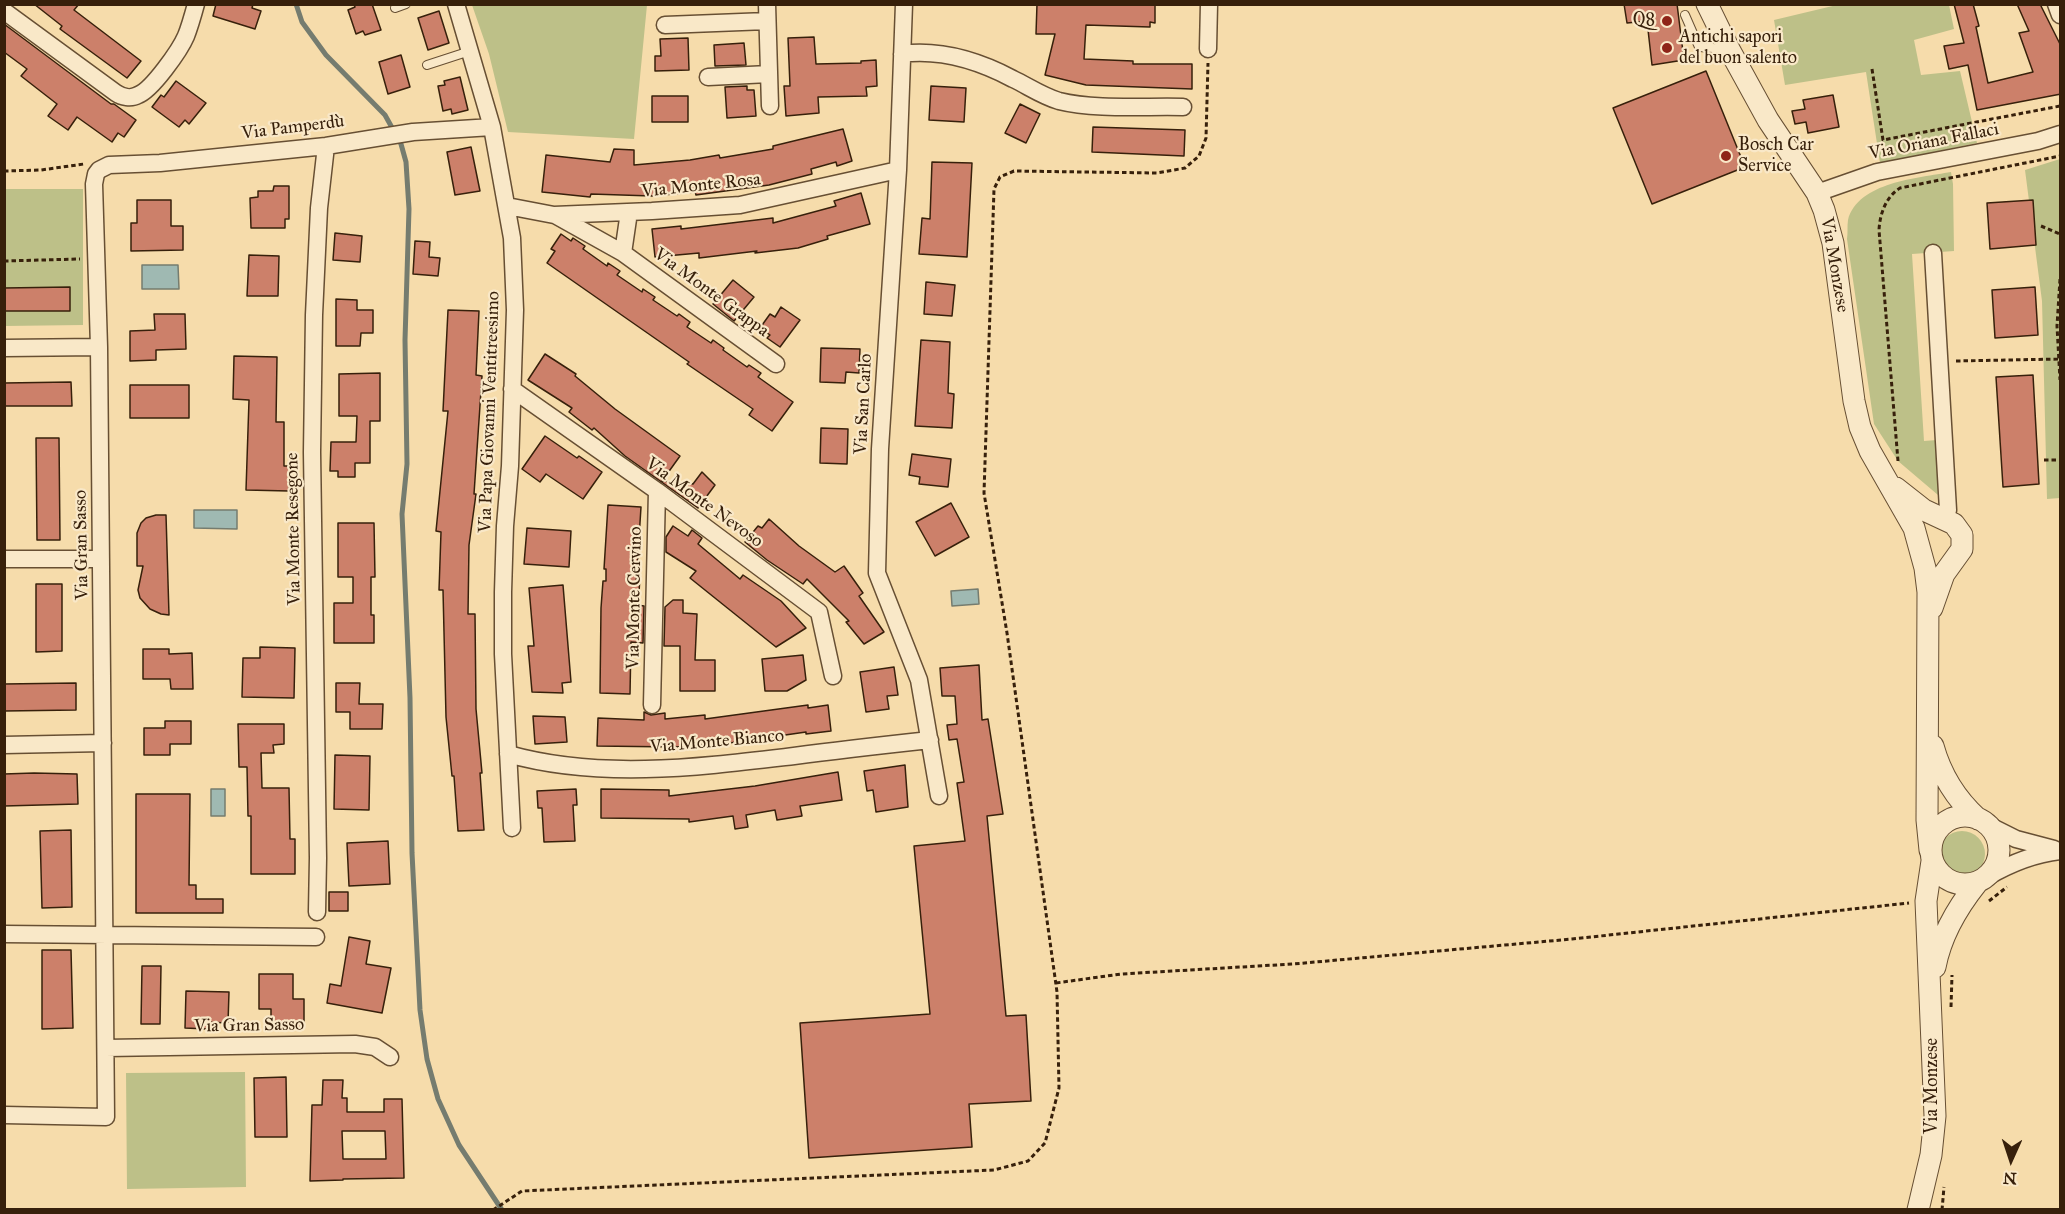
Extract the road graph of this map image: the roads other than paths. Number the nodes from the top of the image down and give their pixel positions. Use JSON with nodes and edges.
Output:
{"nodes":[{"id":1,"x":196,"y":4,"type":"edge"},
{"id":2,"x":406,"y":4,"type":"edge"},
{"id":3,"x":456,"y":4,"type":"edge"},
{"id":4,"x":904,"y":4,"type":"edge"},
{"id":5,"x":1209,"y":4,"type":"edge"},
{"id":6,"x":1707,"y":4,"type":"edge"},
{"id":7,"x":2056,"y":4,"type":"edge"},
{"id":8,"x":395,"y":8,"type":"dead end"},
{"id":9,"x":4,"y":11,"type":"edge"},
{"id":10,"x":767,"y":13,"type":"edge"},
{"id":11,"x":1685,"y":15,"type":"dead end"},
{"id":12,"x":2061,"y":15,"type":"edge"},
{"id":13,"x":665,"y":25,"type":"dead end"},
{"id":14,"x":1208,"y":49,"type":"road end"},
{"id":15,"x":1729,"y":49,"type":"junction"},
{"id":16,"x":471,"y":51,"type":"junction"},
{"id":17,"x":902,"y":54,"type":"junction"},
{"id":18,"x":427,"y":65,"type":"dead end"},
{"id":19,"x":769,"y":74,"type":"junction"},
{"id":20,"x":708,"y":77,"type":"dead end"},
{"id":21,"x":770,"y":106,"type":"dead end"},
{"id":22,"x":1183,"y":107,"type":"dead end"},
{"id":23,"x":492,"y":127,"type":"junction"},
{"id":24,"x":2061,"y":134,"type":"edge"},
{"id":25,"x":326,"y":146,"type":"junction"},
{"id":26,"x":99,"y":170,"type":"joint"},
{"id":27,"x":898,"y":170,"type":"junction"},
{"id":28,"x":1816,"y":193,"type":"junction"},
{"id":29,"x":507,"y":206,"type":"junction"},
{"id":30,"x":629,"y":212,"type":"junction"},
{"id":31,"x":554,"y":215,"type":"junction"},
{"id":32,"x":1933,"y":253,"type":"dead end"},
{"id":33,"x":622,"y":254,"type":"junction"},
{"id":34,"x":99,"y":347,"type":"junction"},
{"id":35,"x":4,"y":348,"type":"edge"},
{"id":36,"x":776,"y":364,"type":"dead end"},
{"id":37,"x":512,"y":389,"type":"junction"},
{"id":38,"x":1893,"y":473,"type":"junction"},
{"id":39,"x":657,"y":491,"type":"junction"},
{"id":40,"x":1945,"y":519,"type":"junction"},
{"id":41,"x":1920,"y":546,"type":"junction"},
{"id":42,"x":1955,"y":558,"type":"junction"},
{"id":43,"x":4,"y":559,"type":"edge"},
{"id":44,"x":101,"y":559,"type":"junction"},
{"id":45,"x":1929,"y":621,"type":"junction"},
{"id":46,"x":832,"y":676,"type":"dead end"},
{"id":47,"x":652,"y":705,"type":"dead end"},
{"id":48,"x":1928,"y":713,"type":"junction"},
{"id":49,"x":930,"y":740,"type":"junction"},
{"id":50,"x":103,"y":743,"type":"junction"},
{"id":51,"x":4,"y":745,"type":"edge"},
{"id":52,"x":508,"y":754,"type":"junction"},
{"id":53,"x":939,"y":796,"type":"dead end"},
{"id":54,"x":1983,"y":822,"type":"junction"},
{"id":55,"x":512,"y":828,"type":"dead end"},
{"id":56,"x":2061,"y":850,"type":"edge"},
{"id":57,"x":1931,"y":856,"type":"junction"},
{"id":58,"x":1982,"y":880,"type":"junction"},
{"id":59,"x":317,"y":912,"type":"dead end"},
{"id":60,"x":4,"y":934,"type":"edge"},
{"id":61,"x":106,"y":935,"type":"junction"},
{"id":62,"x":316,"y":937,"type":"dead end"},
{"id":63,"x":1931,"y":998,"type":"junction"},
{"id":64,"x":106,"y":1048,"type":"junction"},
{"id":65,"x":390,"y":1057,"type":"dead end"},
{"id":66,"x":4,"y":1115,"type":"edge"},
{"id":67,"x":1918,"y":1209,"type":"edge"}],
"edges":[{"from":1,"to":9,"type":"street"},
{"from":2,"to":8,"type":"lane"},
{"from":3,"to":16,"type":"street","name":"Via Papa Giovanni Ventitreesimo"},
{"from":4,"to":17,"type":"street","name":"Via San Carlo"},
{"from":5,"to":14,"type":"street"},
{"from":6,"to":15,"type":"street","name":"Via Monzese"},
{"from":7,"to":12,"type":"street"},
{"from":10,"to":13,"type":"street"},
{"from":10,"to":19,"type":"street"},
{"from":11,"to":15,"type":"lane"},
{"from":15,"to":28,"type":"street","name":"Via Monzese"},
{"from":16,"to":18,"type":"lane"},
{"from":16,"to":23,"type":"street","name":"Via Papa Giovanni Ventitreesimo"},
{"from":17,"to":22,"type":"street"},
{"from":17,"to":27,"type":"street","name":"Via San Carlo"},
{"from":19,"to":20,"type":"street"},
{"from":19,"to":21,"type":"street"},
{"from":23,"to":25,"type":"street","name":"Via Pamperdù"},
{"from":23,"to":29,"type":"street","name":"Via Papa Giovanni Ventitreesimo"},
{"from":24,"to":28,"type":"street","name":"Via Oriana Fallaci"},
{"from":25,"to":26,"type":"street","name":"Via Pamperdù"},
{"from":25,"to":59,"type":"street","name":"Via Monte Resegone"},
{"from":26,"to":34,"type":"street","name":"Via Gran Sasso"},
{"from":27,"to":30,"type":"street","name":"Via Monte Rosa"},
{"from":27,"to":49,"type":"street","name":"Via San Carlo"},
{"from":28,"to":38,"type":"street","name":"Via Monzese"},
{"from":29,"to":31,"type":"street","name":"Via Monte Rosa"},
{"from":29,"to":37,"type":"street","name":"Via Papa Giovanni Ventitreesimo"},
{"from":30,"to":31,"type":"street","name":"Via Monte Rosa"},
{"from":30,"to":33,"type":"street"},
{"from":31,"to":33,"type":"street","name":"Via Monte Grappa"},
{"from":32,"to":40,"type":"street"},
{"from":33,"to":36,"type":"street","name":"Via Monte Grappa"},
{"from":34,"to":35,"type":"street"},
{"from":34,"to":44,"type":"street","name":"Via Gran Sasso"},
{"from":37,"to":39,"type":"street","name":"Via Monte Nevoso"},
{"from":37,"to":52,"type":"street","name":"Via Papa Giovanni Ventitreesimo"},
{"from":38,"to":40,"type":"street","name":"Via Monzese"},
{"from":38,"to":41,"type":"street","name":"Via Monzese"},
{"from":39,"to":46,"type":"street","name":"Via Monte Nevoso"},
{"from":39,"to":47,"type":"street","name":"Via Monte Cervino"},
{"from":40,"to":41,"type":"street"},
{"from":40,"to":42,"type":"street","name":"Via Monzese"},
{"from":41,"to":42,"type":"street"},
{"from":41,"to":45,"type":"street","name":"Via Monzese"},
{"from":42,"to":45,"type":"street","name":"Via Monzese"},
{"from":43,"to":44,"type":"street"},
{"from":44,"to":50,"type":"street","name":"Via Gran Sasso"},
{"from":45,"to":48,"type":"street","name":"Via Monzese"},
{"from":48,"to":54,"type":"street","name":"Via Monzese"},
{"from":48,"to":57,"type":"street","name":"Via Monzese"},
{"from":49,"to":52,"type":"street","name":"Via Monte Bianco"},
{"from":49,"to":53,"type":"street","name":"Via San Carlo"},
{"from":50,"to":51,"type":"street"},
{"from":50,"to":61,"type":"street","name":"Via Gran Sasso"},
{"from":52,"to":55,"type":"street","name":"Via Papa Giovanni Ventitreesimo"},
{"from":54,"to":56,"type":"street"},
{"from":54,"to":57,"type":"street"},
{"from":54,"to":58,"type":"street"},
{"from":56,"to":58,"type":"street"},
{"from":57,"to":58,"type":"street"},
{"from":57,"to":63,"type":"street","name":"Via Monzese"},
{"from":58,"to":63,"type":"street","name":"Via Monzese"},
{"from":60,"to":61,"type":"street"},
{"from":61,"to":62,"type":"street"},
{"from":61,"to":64,"type":"street","name":"Via Gran Sasso"},
{"from":63,"to":67,"type":"street","name":"Via Monzese"},
{"from":64,"to":65,"type":"street","name":"Via Gran Sasso"},
{"from":64,"to":66,"type":"street","name":"Via Gran Sasso"}]}
